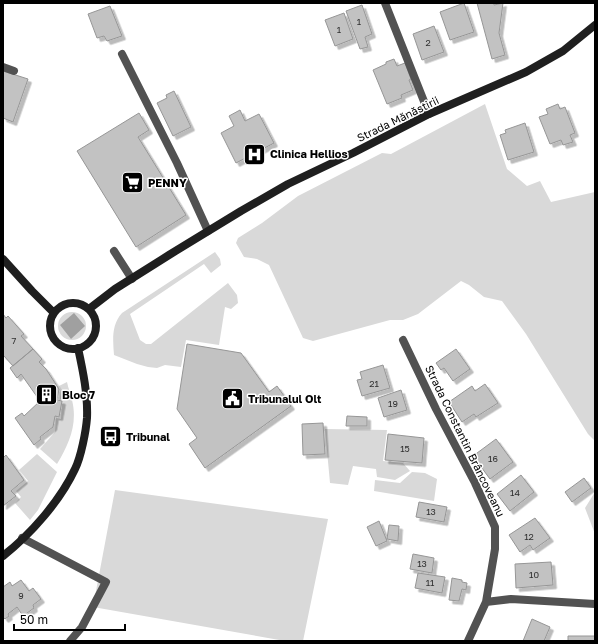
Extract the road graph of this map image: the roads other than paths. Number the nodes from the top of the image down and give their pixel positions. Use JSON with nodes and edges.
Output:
{"nodes":[{"id":1,"x":385,"y":3,"type":"edge"},
{"id":2,"x":595,"y":25,"type":"edge"},
{"id":3,"x":122,"y":54,"type":"dead end"},
{"id":4,"x":3,"y":67,"type":"edge"},
{"id":5,"x":14,"y":71,"type":"dead end"},
{"id":6,"x":429,"y":114,"type":"junction"},
{"id":7,"x":208,"y":231,"type":"junction"},
{"id":8,"x":114,"y":251,"type":"dead end"},
{"id":9,"x":3,"y":259,"type":"edge"},
{"id":10,"x":132,"y":279,"type":"junction"},
{"id":11,"x":89,"y":309,"type":"junction"},
{"id":12,"x":54,"y":313,"type":"junction"},
{"id":13,"x":403,"y":340,"type":"dead end"},
{"id":14,"x":78,"y":348,"type":"junction"},
{"id":15,"x":22,"y":538,"type":"junction"},
{"id":16,"x":3,"y":556,"type":"edge"},
{"id":17,"x":486,"y":602,"type":"junction"},
{"id":18,"x":595,"y":604,"type":"edge"},
{"id":19,"x":70,"y":641,"type":"edge"},
{"id":20,"x":468,"y":641,"type":"edge"}],
"edges":[{"from":1,"to":6,"type":"street"},
{"from":2,"to":6,"type":"street","name":"Strada Mănăstirii"},
{"from":3,"to":7,"type":"street"},
{"from":4,"to":5,"type":"street"},
{"from":6,"to":7,"type":"street","name":"Strada Mănăstirii"},
{"from":7,"to":10,"type":"street","name":"Strada Mănăstirii"},
{"from":8,"to":10,"type":"street"},
{"from":9,"to":12,"type":"street"},
{"from":10,"to":11,"type":"street","name":"Strada Mănăstirii"},
{"from":11,"to":12,"type":"street"},
{"from":11,"to":14,"type":"street"},
{"from":12,"to":14,"type":"street"},
{"from":13,"to":17,"type":"street","name":"Strada Constantin Brâncoveanu"},
{"from":14,"to":15,"type":"street"},
{"from":15,"to":16,"type":"street"},
{"from":15,"to":19,"type":"street"},
{"from":17,"to":18,"type":"street"},
{"from":17,"to":20,"type":"street","name":"Strada Constantin Brâncoveanu"}]}
